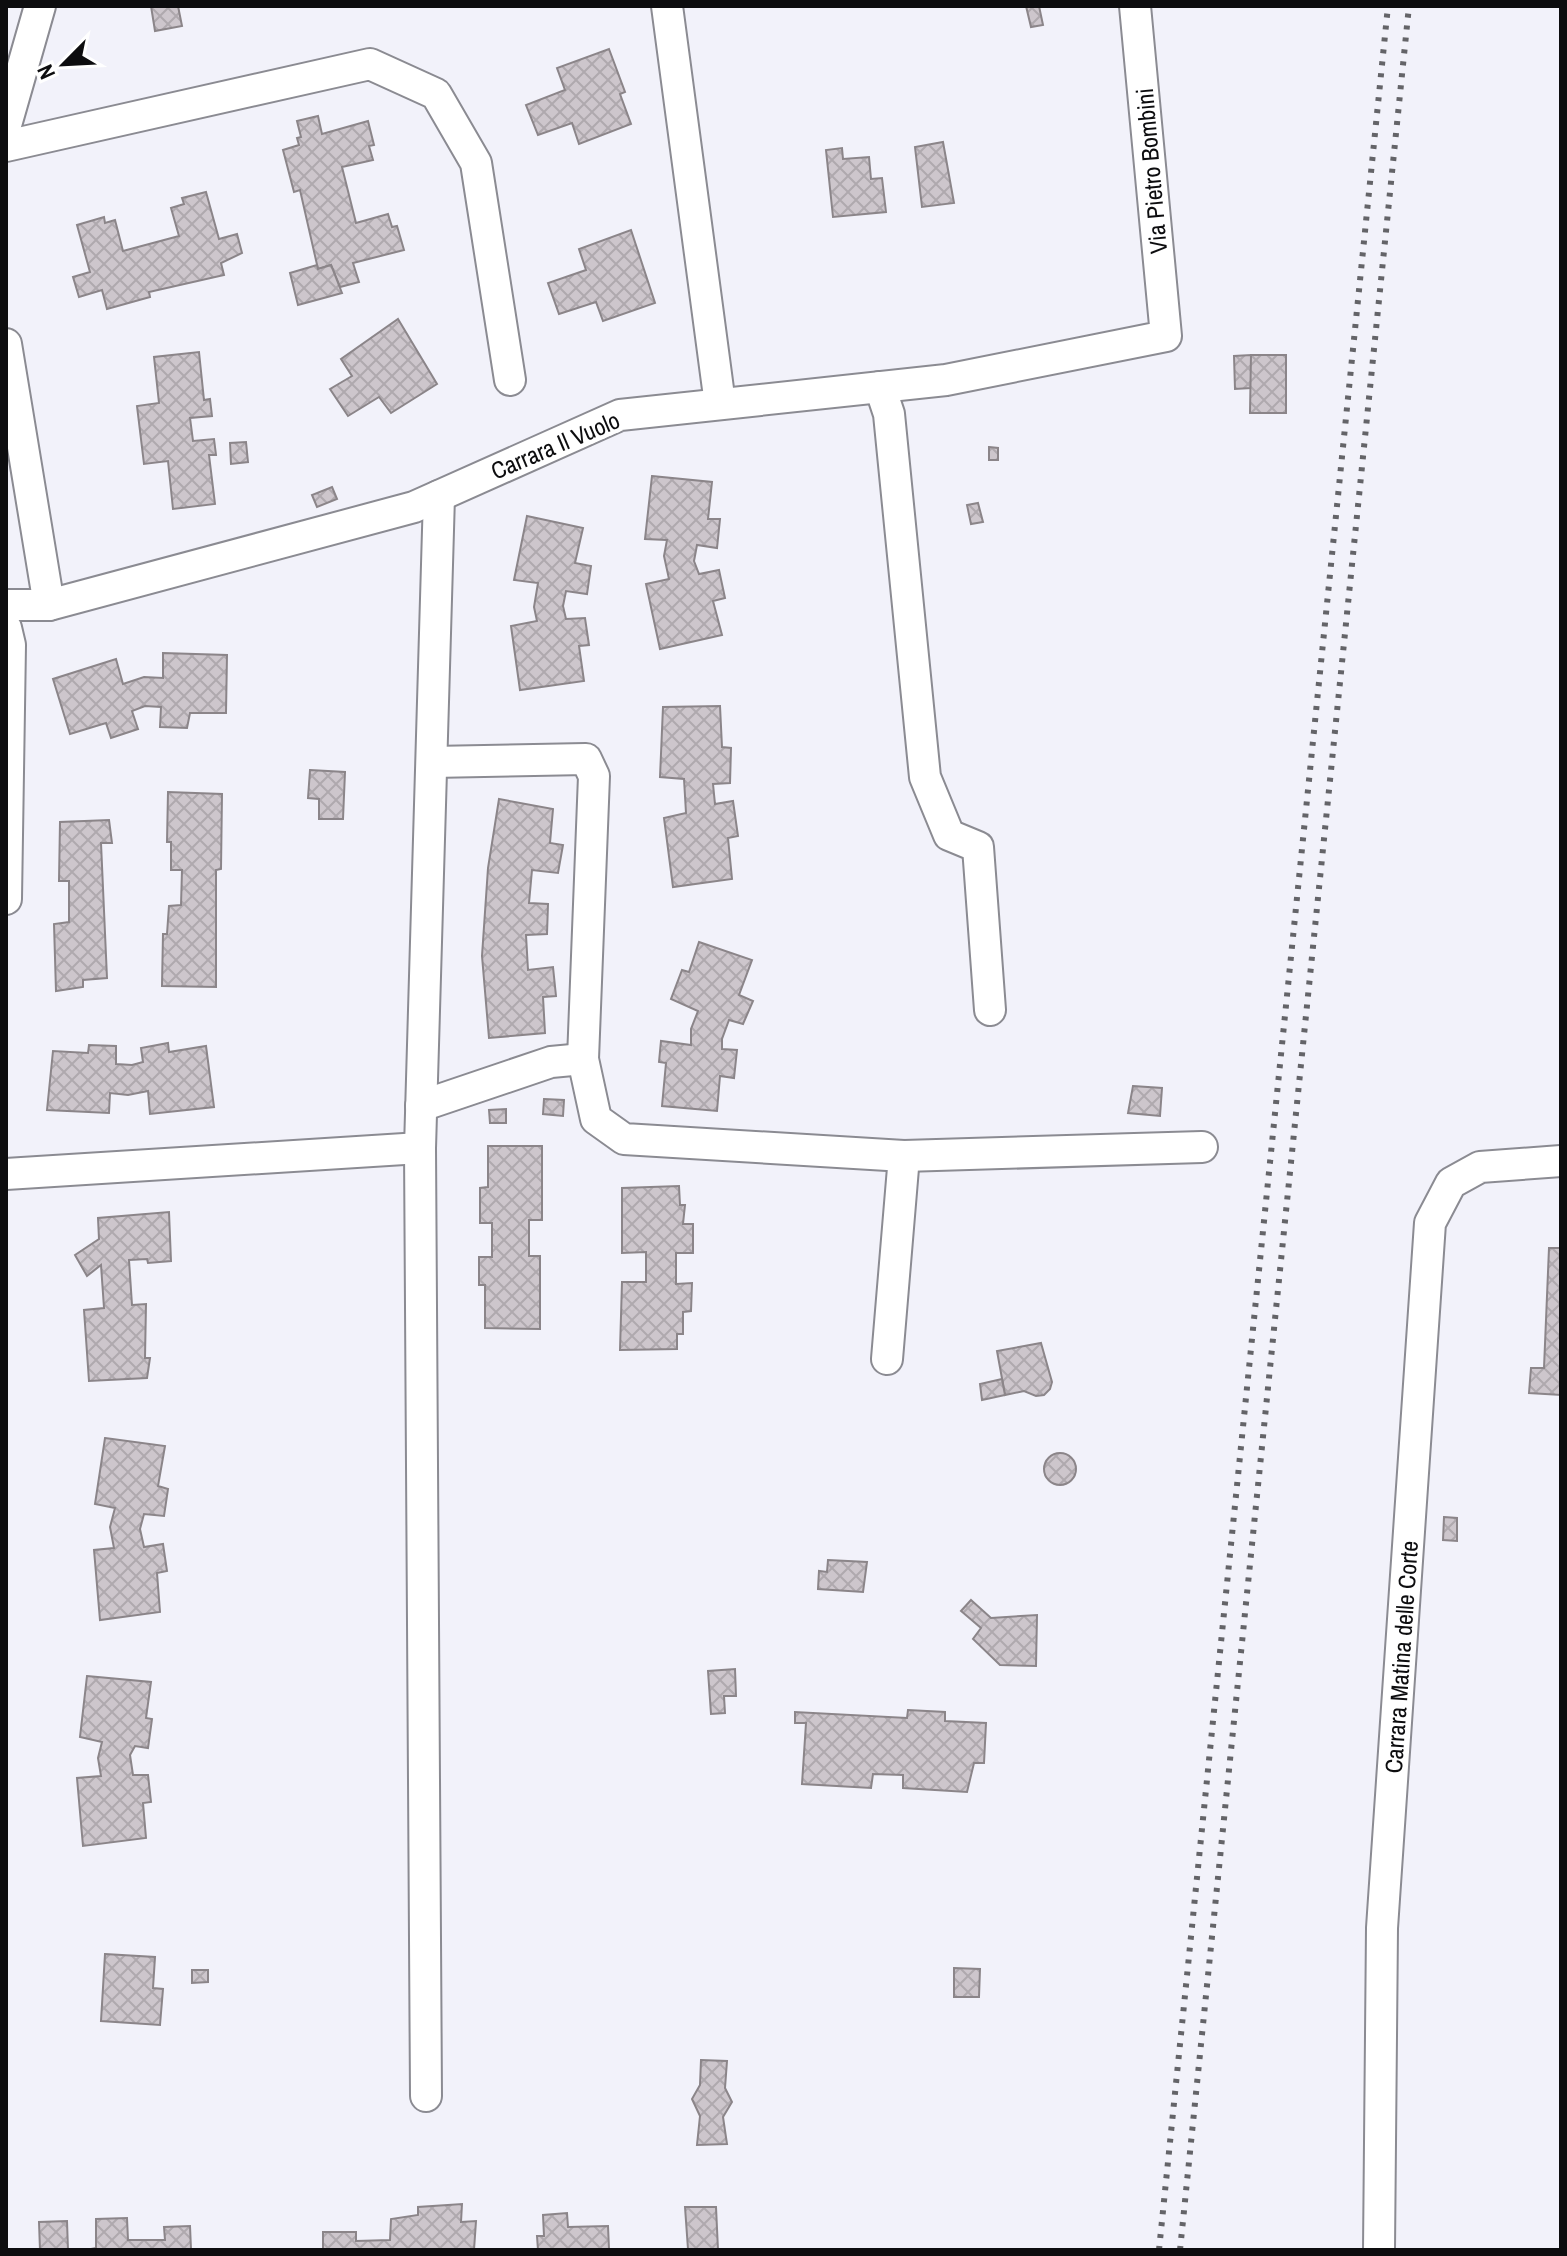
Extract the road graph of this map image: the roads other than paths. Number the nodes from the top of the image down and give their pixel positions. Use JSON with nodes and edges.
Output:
{"nodes":[{"id":1,"x":40,"y":6,"type":"edge"},
{"id":2,"x":667,"y":6,"type":"edge"},
{"id":3,"x":1135,"y":6,"type":"edge"},
{"id":4,"x":6,"y":125,"type":"edge"},
{"id":5,"x":6,"y":146,"type":"edge"},
{"id":6,"x":1166,"y":336,"type":"joint"},
{"id":7,"x":6,"y":344,"type":"edge"},
{"id":8,"x":510,"y":380,"type":"dead end"},
{"id":9,"x":880,"y":387,"type":"junction"},
{"id":10,"x":720,"y":404,"type":"junction"},
{"id":11,"x":439,"y":496,"type":"junction"},
{"id":12,"x":6,"y":605,"type":"edge"},
{"id":13,"x":49,"y":605,"type":"junction"},
{"id":14,"x":6,"y":628,"type":"edge"},
{"id":15,"x":432,"y":762,"type":"junction"},
{"id":16,"x":6,"y":899,"type":"edge"},
{"id":17,"x":990,"y":1010,"type":"dead end"},
{"id":18,"x":583,"y":1059,"type":"junction"},
{"id":19,"x":421,"y":1106,"type":"junction"},
{"id":20,"x":1202,"y":1147,"type":"dead end"},
{"id":21,"x":420,"y":1148,"type":"junction"},
{"id":22,"x":904,"y":1156,"type":"junction"},
{"id":23,"x":1561,"y":1161,"type":"edge"},
{"id":24,"x":6,"y":1174,"type":"edge"},
{"id":25,"x":887,"y":1359,"type":"dead end"},
{"id":26,"x":426,"y":2096,"type":"dead end"},
{"id":27,"x":1379,"y":2250,"type":"edge"}],
"edges":[{"from":1,"to":4,"type":"street"},
{"from":2,"to":10,"type":"street"},
{"from":3,"to":6,"type":"street","name":"Via Pietro Bombini"},
{"from":5,"to":8,"type":"street"},
{"from":6,"to":9,"type":"street","name":"Carrara Il Vuolo"},
{"from":7,"to":13,"type":"street"},
{"from":9,"to":10,"type":"street","name":"Carrara Il Vuolo"},
{"from":9,"to":17,"type":"street"},
{"from":10,"to":11,"type":"street","name":"Carrara Il Vuolo"},
{"from":11,"to":13,"type":"street","name":"Carrara Il Vuolo"},
{"from":11,"to":15,"type":"street"},
{"from":12,"to":13,"type":"street","name":"Carrara Il Vuolo"},
{"from":14,"to":16,"type":"street"},
{"from":15,"to":18,"type":"street"},
{"from":15,"to":19,"type":"street"},
{"from":18,"to":19,"type":"street"},
{"from":18,"to":22,"type":"street"},
{"from":19,"to":21,"type":"street"},
{"from":20,"to":22,"type":"street"},
{"from":21,"to":24,"type":"street"},
{"from":21,"to":26,"type":"street"},
{"from":22,"to":25,"type":"street"},
{"from":23,"to":27,"type":"street","name":"Carrara Matina delle Corte"}]}
